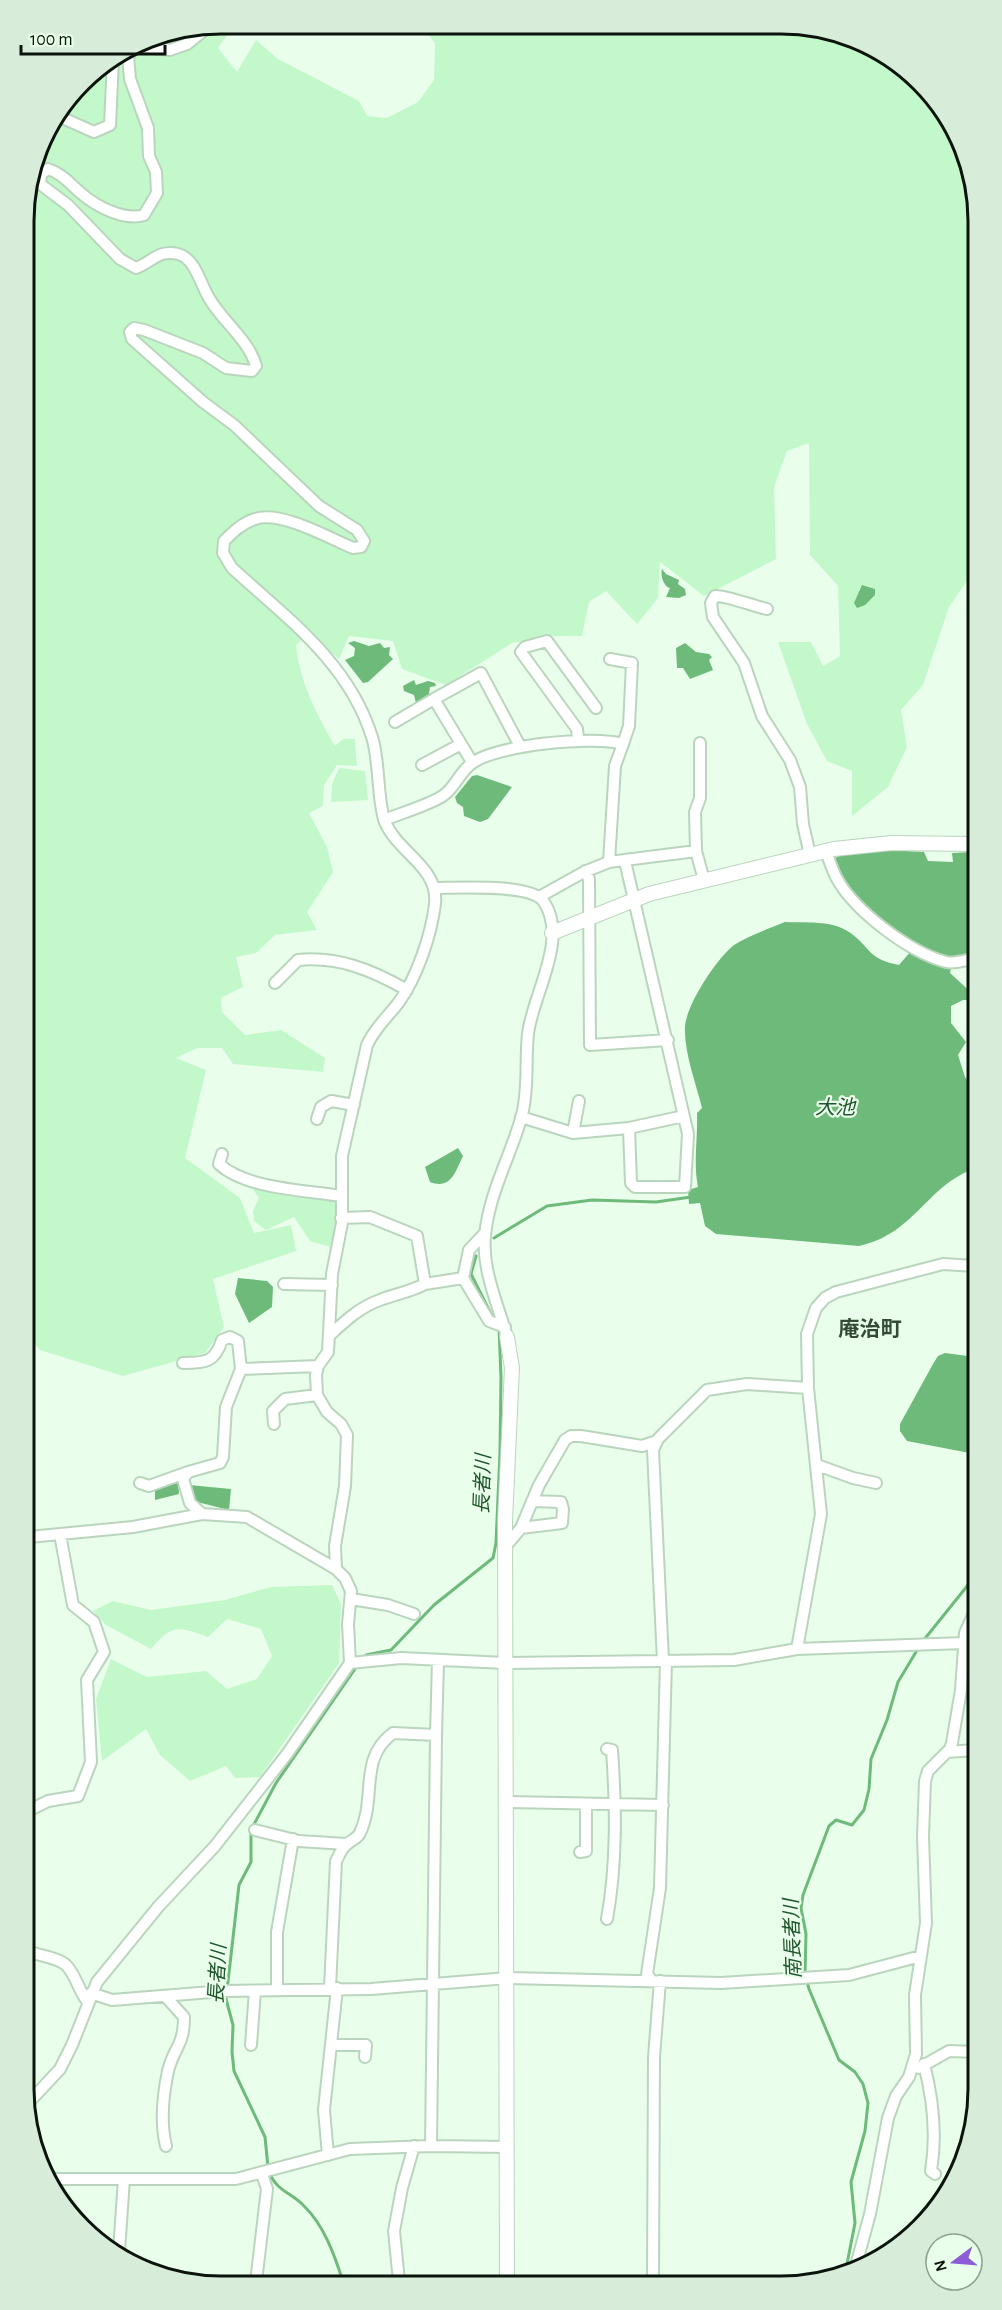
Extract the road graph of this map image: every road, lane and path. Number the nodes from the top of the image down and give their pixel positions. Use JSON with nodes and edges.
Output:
{"nodes":[{"id":1,"x":196,"y":37,"type":"edge"},
{"id":2,"x":154,"y":48,"type":"edge"},
{"id":3,"x":128,"y":59,"type":"edge"},
{"id":4,"x":113,"y":70,"type":"edge"},
{"id":5,"x":65,"y":119,"type":"edge"},
{"id":6,"x":767,"y":609,"type":"dead end"},
{"id":7,"x":610,"y":659,"type":"dead end"},
{"id":8,"x":434,"y":699,"type":"junction"},
{"id":9,"x":596,"y":708,"type":"dead end"},
{"id":10,"x":395,"y":722,"type":"dead end"},
{"id":11,"x":578,"y":739,"type":"junction"},
{"id":12,"x":700,"y":743,"type":"dead end"},
{"id":13,"x":461,"y":744,"type":"junction"},
{"id":14,"x":623,"y":744,"type":"junction"},
{"id":15,"x":520,"y":746,"type":"junction"},
{"id":16,"x":472,"y":762,"type":"junction"},
{"id":17,"x":422,"y":765,"type":"dead end"},
{"id":18,"x":384,"y":820,"type":"junction"},
{"id":19,"x":968,"y":844,"type":"edge"},
{"id":20,"x":696,"y":851,"type":"junction"},
{"id":21,"x":826,"y":851,"type":"junction"},
{"id":22,"x":810,"y":855,"type":"junction"},
{"id":23,"x":625,"y":861,"type":"junction"},
{"id":24,"x":609,"y":862,"type":"junction"},
{"id":25,"x":585,"y":871,"type":"junction"},
{"id":26,"x":705,"y":880,"type":"junction"},
{"id":27,"x":434,"y":888,"type":"junction"},
{"id":28,"x":539,"y":897,"type":"junction"},
{"id":29,"x":633,"y":899,"type":"junction"},
{"id":30,"x":588,"y":919,"type":"junction"},
{"id":31,"x":552,"y":933,"type":"junction"},
{"id":32,"x":968,"y":960,"type":"edge"},
{"id":33,"x":275,"y":983,"type":"dead end"},
{"id":34,"x":407,"y":990,"type":"junction"},
{"id":35,"x":668,"y":1040,"type":"junction"},
{"id":36,"x":579,"y":1101,"type":"dead end"},
{"id":37,"x":354,"y":1106,"type":"junction"},
{"id":38,"x":684,"y":1116,"type":"junction"},
{"id":39,"x":521,"y":1117,"type":"junction"},
{"id":40,"x":317,"y":1119,"type":"dead end"},
{"id":41,"x":629,"y":1128,"type":"junction"},
{"id":42,"x":573,"y":1133,"type":"junction"},
{"id":43,"x":222,"y":1154,"type":"dead end"},
{"id":44,"x":341,"y":1196,"type":"junction"},
{"id":45,"x":341,"y":1218,"type":"junction"},
{"id":46,"x":485,"y":1233,"type":"junction"},
{"id":47,"x":967,"y":1266,"type":"edge"},
{"id":48,"x":463,"y":1278,"type":"junction"},
{"id":49,"x":284,"y":1284,"type":"dead end"},
{"id":50,"x":424,"y":1284,"type":"junction"},
{"id":51,"x":332,"y":1285,"type":"junction"},
{"id":52,"x":501,"y":1328,"type":"junction"},
{"id":53,"x":330,"y":1335,"type":"junction"},
{"id":54,"x":183,"y":1363,"type":"dead end"},
{"id":55,"x":318,"y":1366,"type":"junction"},
{"id":56,"x":241,"y":1369,"type":"junction"},
{"id":57,"x":808,"y":1388,"type":"junction"},
{"id":58,"x":317,"y":1395,"type":"junction"},
{"id":59,"x":274,"y":1424,"type":"dead end"},
{"id":60,"x":657,"y":1442,"type":"junction"},
{"id":61,"x":817,"y":1465,"type":"junction"},
{"id":62,"x":188,"y":1472,"type":"junction"},
{"id":63,"x":876,"y":1482,"type":"dead end"},
{"id":64,"x":140,"y":1483,"type":"dead end"},
{"id":65,"x":532,"y":1501,"type":"junction"},
{"id":66,"x":201,"y":1514,"type":"junction"},
{"id":67,"x":521,"y":1528,"type":"junction"},
{"id":68,"x":60,"y":1534,"type":"junction"},
{"id":69,"x":35,"y":1536,"type":"edge"},
{"id":70,"x":505,"y":1547,"type":"junction"},
{"id":71,"x":336,"y":1569,"type":"junction"},
{"id":72,"x":351,"y":1599,"type":"junction"},
{"id":73,"x":414,"y":1614,"type":"dead end"},
{"id":74,"x":967,"y":1634,"type":"edge"},
{"id":75,"x":964,"y":1643,"type":"junction"},
{"id":76,"x":797,"y":1649,"type":"junction"},
{"id":77,"x":438,"y":1660,"type":"junction"},
{"id":78,"x":665,"y":1661,"type":"junction"},
{"id":79,"x":350,"y":1663,"type":"junction"},
{"id":80,"x":505,"y":1663,"type":"junction"},
{"id":81,"x":436,"y":1735,"type":"junction"},
{"id":82,"x":606,"y":1749,"type":"dead end"},
{"id":83,"x":967,"y":1751,"type":"edge"},
{"id":84,"x":947,"y":1752,"type":"junction"},
{"id":85,"x":506,"y":1802,"type":"junction"},
{"id":86,"x":586,"y":1804,"type":"junction"},
{"id":87,"x":616,"y":1804,"type":"junction"},
{"id":88,"x":663,"y":1805,"type":"junction"},
{"id":89,"x":35,"y":1808,"type":"edge"},
{"id":90,"x":255,"y":1830,"type":"dead end"},
{"id":91,"x":293,"y":1839,"type":"junction"},
{"id":92,"x":346,"y":1844,"type":"junction"},
{"id":93,"x":580,"y":1852,"type":"dead end"},
{"id":94,"x":607,"y":1919,"type":"dead end"},
{"id":95,"x":35,"y":1954,"type":"edge"},
{"id":96,"x":921,"y":1956,"type":"junction"},
{"id":97,"x":507,"y":1978,"type":"junction"},
{"id":98,"x":656,"y":1981,"type":"junction"},
{"id":99,"x":431,"y":1983,"type":"junction"},
{"id":100,"x":333,"y":1988,"type":"junction"},
{"id":101,"x":277,"y":1990,"type":"junction"},
{"id":102,"x":255,"y":1991,"type":"junction"},
{"id":103,"x":165,"y":1996,"type":"junction"},
{"id":104,"x":89,"y":1997,"type":"junction"},
{"id":105,"x":251,"y":2045,"type":"dead end"},
{"id":106,"x":331,"y":2045,"type":"junction"},
{"id":107,"x":967,"y":2052,"type":"edge"},
{"id":108,"x":365,"y":2057,"type":"dead end"},
{"id":109,"x":924,"y":2064,"type":"junction"},
{"id":110,"x":911,"y":2073,"type":"junction"},
{"id":111,"x":35,"y":2089,"type":"edge"},
{"id":112,"x":166,"y":2146,"type":"dead end"},
{"id":113,"x":414,"y":2146,"type":"junction"},
{"id":114,"x":431,"y":2146,"type":"junction"},
{"id":115,"x":507,"y":2147,"type":"junction"},
{"id":116,"x":328,"y":2155,"type":"junction"},
{"id":117,"x":267,"y":2173,"type":"junction"},
{"id":118,"x":935,"y":2174,"type":"dead end"},
{"id":119,"x":58,"y":2179,"type":"edge"},
{"id":120,"x":124,"y":2179,"type":"junction"},
{"id":121,"x":119,"y":2245,"type":"edge"},
{"id":122,"x":858,"y":2258,"type":"edge"},
{"id":123,"x":257,"y":2276,"type":"edge"},
{"id":124,"x":398,"y":2276,"type":"edge"},
{"id":125,"x":507,"y":2276,"type":"edge"},
{"id":126,"x":653,"y":2276,"type":"edge"}],
"edges":[{"from":1,"to":2,"type":"street"},
{"from":3,"to":18,"type":"street"},
{"from":4,"to":5,"type":"street"},
{"from":6,"to":22,"type":"street"},
{"from":7,"to":14,"type":"street"},
{"from":8,"to":10,"type":"street"},
{"from":8,"to":13,"type":"street"},
{"from":8,"to":15,"type":"street"},
{"from":9,"to":11,"type":"street"},
{"from":11,"to":14,"type":"street"},
{"from":11,"to":15,"type":"street"},
{"from":12,"to":20,"type":"street"},
{"from":13,"to":16,"type":"street"},
{"from":13,"to":17,"type":"street"},
{"from":14,"to":24,"type":"street"},
{"from":15,"to":16,"type":"street"},
{"from":16,"to":18,"type":"street"},
{"from":18,"to":27,"type":"street"},
{"from":19,"to":21,"type":"street"},
{"from":20,"to":23,"type":"street"},
{"from":20,"to":26,"type":"street"},
{"from":21,"to":22,"type":"street"},
{"from":21,"to":32,"type":"street"},
{"from":22,"to":26,"type":"street"},
{"from":23,"to":24,"type":"street"},
{"from":23,"to":29,"type":"street"},
{"from":24,"to":25,"type":"street"},
{"from":25,"to":28,"type":"street"},
{"from":25,"to":30,"type":"street"},
{"from":26,"to":29,"type":"street"},
{"from":27,"to":28,"type":"street"},
{"from":27,"to":34,"type":"street"},
{"from":28,"to":31,"type":"street"},
{"from":29,"to":30,"type":"street"},
{"from":29,"to":35,"type":"street"},
{"from":30,"to":31,"type":"street"},
{"from":30,"to":35,"type":"street"},
{"from":31,"to":39,"type":"street"},
{"from":33,"to":34,"type":"street"},
{"from":34,"to":37,"type":"street"},
{"from":35,"to":38,"type":"street"},
{"from":36,"to":42,"type":"street"},
{"from":37,"to":40,"type":"street"},
{"from":37,"to":44,"type":"street"},
{"from":38,"to":41,"type":"street"},
{"from":38,"to":41,"type":"street"},
{"from":39,"to":42,"type":"street"},
{"from":39,"to":46,"type":"street"},
{"from":41,"to":42,"type":"street"},
{"from":43,"to":44,"type":"street"},
{"from":44,"to":45,"type":"street"},
{"from":45,"to":50,"type":"street"},
{"from":45,"to":51,"type":"street"},
{"from":46,"to":48,"type":"street"},
{"from":46,"to":52,"type":"street"},
{"from":47,"to":57,"type":"street"},
{"from":48,"to":50,"type":"street"},
{"from":48,"to":52,"type":"street"},
{"from":49,"to":51,"type":"street"},
{"from":50,"to":53,"type":"street"},
{"from":51,"to":53,"type":"street"},
{"from":52,"to":70,"type":"street"},
{"from":53,"to":55,"type":"street"},
{"from":54,"to":56,"type":"street"},
{"from":55,"to":56,"type":"street"},
{"from":55,"to":58,"type":"street"},
{"from":56,"to":62,"type":"street"},
{"from":57,"to":60,"type":"street"},
{"from":57,"to":61,"type":"street"},
{"from":58,"to":59,"type":"street"},
{"from":58,"to":71,"type":"street"},
{"from":60,"to":65,"type":"street"},
{"from":60,"to":78,"type":"street"},
{"from":61,"to":63,"type":"street"},
{"from":61,"to":76,"type":"street"},
{"from":62,"to":64,"type":"street"},
{"from":62,"to":66,"type":"street"},
{"from":65,"to":67,"type":"street"},
{"from":65,"to":67,"type":"street"},
{"from":66,"to":68,"type":"street"},
{"from":66,"to":71,"type":"street"},
{"from":67,"to":70,"type":"street"},
{"from":68,"to":69,"type":"street"},
{"from":68,"to":89,"type":"street"},
{"from":70,"to":80,"type":"street"},
{"from":71,"to":72,"type":"street"},
{"from":72,"to":73,"type":"street"},
{"from":72,"to":79,"type":"street"},
{"from":74,"to":75,"type":"street"},
{"from":75,"to":76,"type":"street"},
{"from":75,"to":84,"type":"street"},
{"from":76,"to":78,"type":"street"},
{"from":77,"to":79,"type":"street"},
{"from":77,"to":80,"type":"street"},
{"from":77,"to":81,"type":"street"},
{"from":78,"to":80,"type":"street"},
{"from":78,"to":88,"type":"street"},
{"from":79,"to":104,"type":"street"},
{"from":80,"to":85,"type":"street"},
{"from":81,"to":92,"type":"street"},
{"from":81,"to":99,"type":"street"},
{"from":82,"to":87,"type":"street"},
{"from":83,"to":84,"type":"street"},
{"from":84,"to":96,"type":"street"},
{"from":85,"to":86,"type":"street"},
{"from":85,"to":97,"type":"street"},
{"from":86,"to":87,"type":"street"},
{"from":86,"to":93,"type":"street"},
{"from":87,"to":88,"type":"street"},
{"from":87,"to":94,"type":"street"},
{"from":88,"to":98,"type":"street"},
{"from":90,"to":91,"type":"street"},
{"from":91,"to":92,"type":"street"},
{"from":91,"to":101,"type":"street"},
{"from":92,"to":100,"type":"street"},
{"from":95,"to":104,"type":"street"},
{"from":96,"to":98,"type":"street"},
{"from":96,"to":110,"type":"street"},
{"from":97,"to":98,"type":"street"},
{"from":97,"to":99,"type":"street"},
{"from":97,"to":115,"type":"street"},
{"from":98,"to":126,"type":"street"},
{"from":99,"to":100,"type":"street"},
{"from":99,"to":114,"type":"street"},
{"from":100,"to":101,"type":"street"},
{"from":100,"to":106,"type":"street"},
{"from":101,"to":102,"type":"street"},
{"from":102,"to":103,"type":"street"},
{"from":102,"to":105,"type":"street"},
{"from":103,"to":104,"type":"street"},
{"from":103,"to":112,"type":"street"},
{"from":104,"to":111,"type":"street"},
{"from":106,"to":108,"type":"street"},
{"from":106,"to":116,"type":"street"},
{"from":107,"to":109,"type":"street"},
{"from":109,"to":110,"type":"street"},
{"from":109,"to":118,"type":"street"},
{"from":110,"to":122,"type":"street"},
{"from":113,"to":114,"type":"street"},
{"from":113,"to":116,"type":"street"},
{"from":113,"to":124,"type":"street"},
{"from":114,"to":115,"type":"street"},
{"from":115,"to":125,"type":"street"},
{"from":116,"to":117,"type":"street"},
{"from":117,"to":120,"type":"street"},
{"from":117,"to":123,"type":"street"},
{"from":119,"to":120,"type":"street"},
{"from":120,"to":121,"type":"street"}]}
